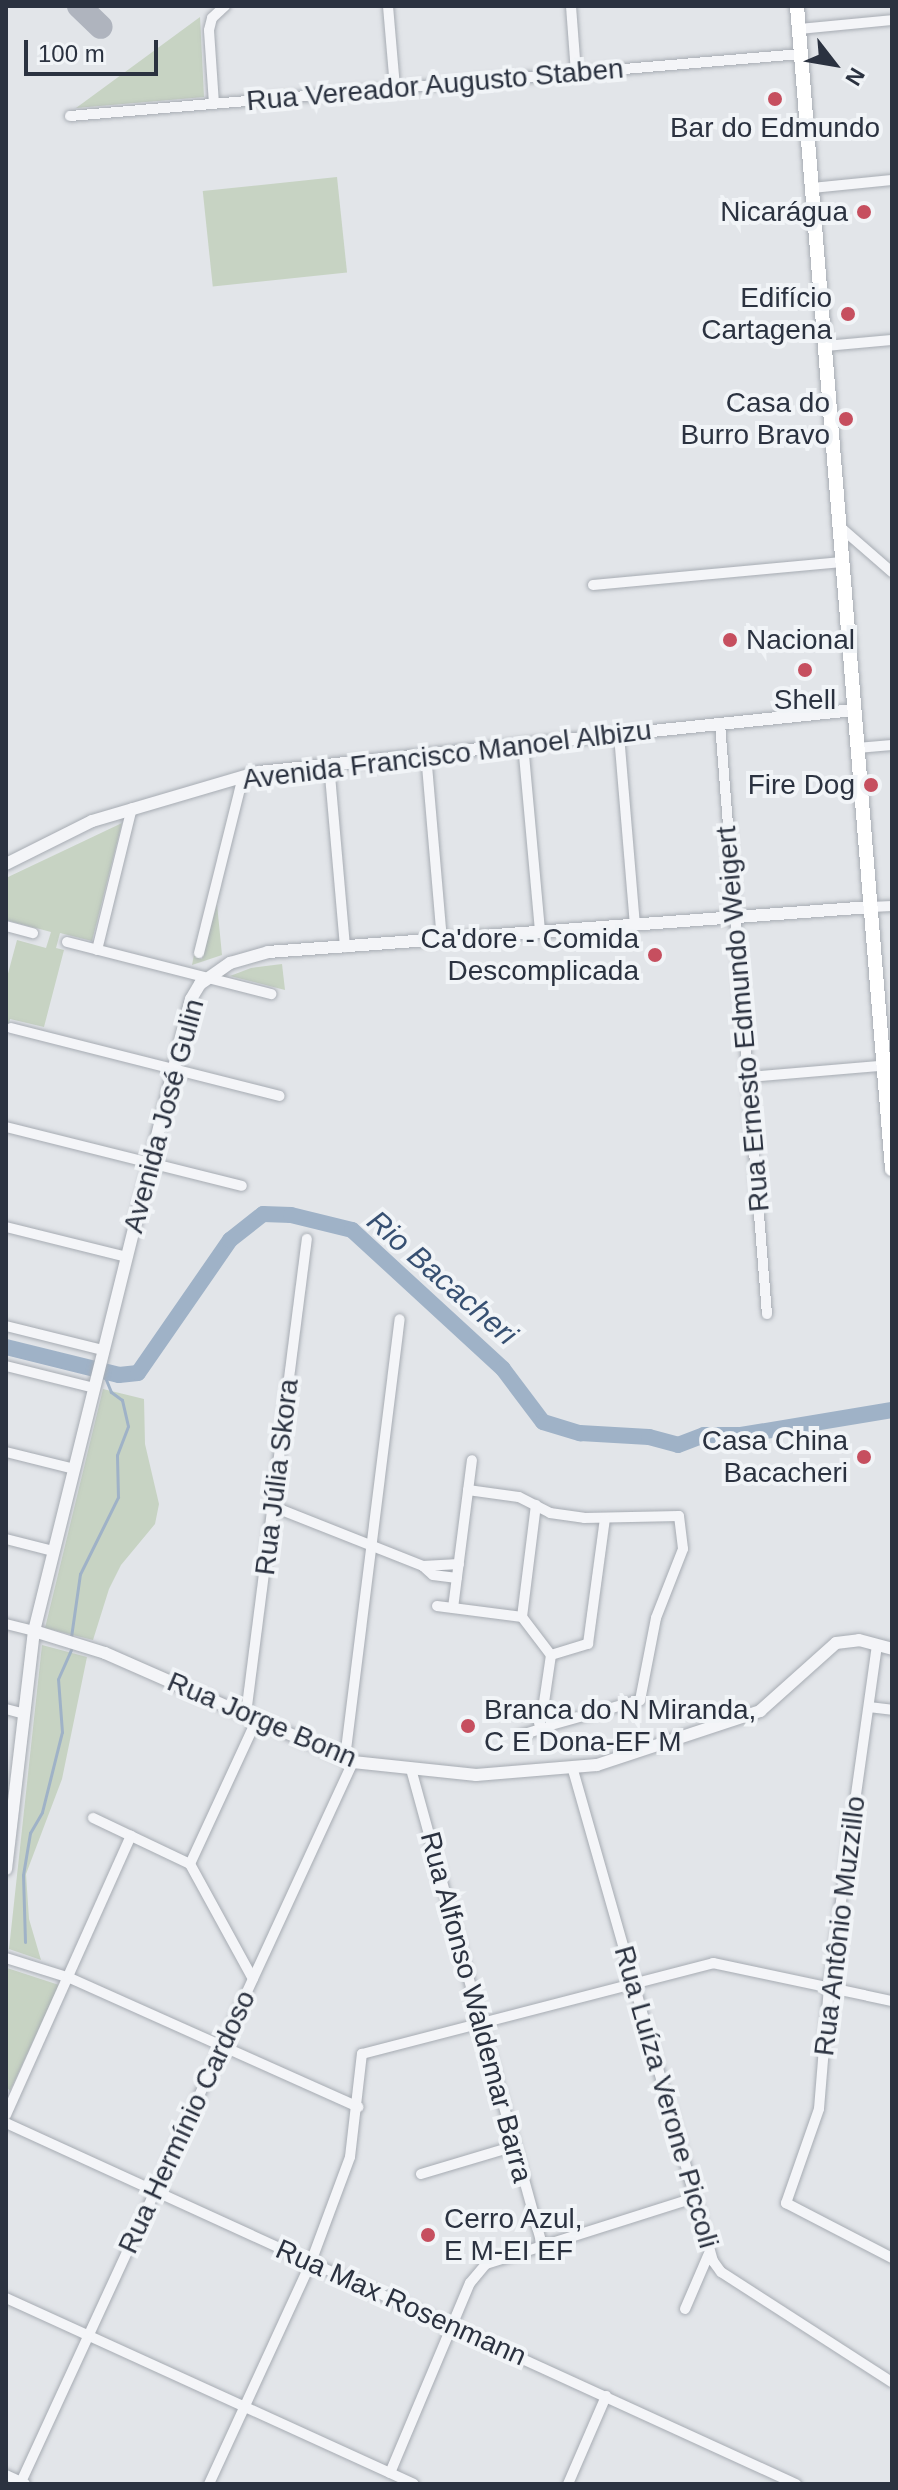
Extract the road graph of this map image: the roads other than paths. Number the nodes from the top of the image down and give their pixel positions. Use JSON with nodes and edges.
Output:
{"nodes":[{"id":1,"x":225,"y":6,"type":"edge"},
{"id":2,"x":388,"y":6,"type":"edge"},
{"id":3,"x":571,"y":6,"type":"edge"},
{"id":4,"x":797,"y":6,"type":"edge"},
{"id":5,"x":892,"y":20,"type":"edge"},
{"id":6,"x":799,"y":29,"type":"junction"},
{"id":7,"x":801,"y":54,"type":"junction"},
{"id":8,"x":576,"y":73,"type":"junction"},
{"id":9,"x":395,"y":88,"type":"junction"},
{"id":10,"x":214,"y":104,"type":"junction"},
{"id":11,"x":70,"y":116,"type":"dead end"},
{"id":12,"x":892,"y":180,"type":"edge"},
{"id":13,"x":812,"y":188,"type":"junction"},
{"id":14,"x":892,"y":340,"type":"edge"},
{"id":15,"x":825,"y":346,"type":"junction"},
{"id":16,"x":839,"y":526,"type":"junction"},
{"id":17,"x":842,"y":562,"type":"junction"},
{"id":18,"x":892,"y":572,"type":"edge"},
{"id":19,"x":593,"y":585,"type":"dead end"},
{"id":20,"x":854,"y":710,"type":"junction"},
{"id":21,"x":720,"y":724,"type":"junction"},
{"id":22,"x":619,"y":735,"type":"junction"},
{"id":23,"x":523,"y":744,"type":"junction"},
{"id":24,"x":892,"y":745,"type":"edge"},
{"id":25,"x":857,"y":748,"type":"junction"},
{"id":26,"x":426,"y":754,"type":"junction"},
{"id":27,"x":329,"y":764,"type":"junction"},
{"id":28,"x":243,"y":776,"type":"junction"},
{"id":29,"x":132,"y":808,"type":"junction"},
{"id":30,"x":6,"y":864,"type":"edge"},
{"id":31,"x":892,"y":906,"type":"edge"},
{"id":32,"x":871,"y":907,"type":"junction"},
{"id":33,"x":735,"y":918,"type":"junction"},
{"id":34,"x":635,"y":925,"type":"junction"},
{"id":35,"x":6,"y":926,"type":"edge"},
{"id":36,"x":540,"y":932,"type":"junction"},
{"id":37,"x":33,"y":933,"type":"dead end"},
{"id":38,"x":442,"y":939,"type":"junction"},
{"id":39,"x":67,"y":942,"type":"dead end"},
{"id":40,"x":345,"y":947,"type":"junction"},
{"id":41,"x":97,"y":950,"type":"junction"},
{"id":42,"x":199,"y":953,"type":"dead end"},
{"id":43,"x":207,"y":978,"type":"junction"},
{"id":44,"x":271,"y":994,"type":"dead end"},
{"id":45,"x":11,"y":1028,"type":"dead end"},
{"id":46,"x":888,"y":1065,"type":"edge"},
{"id":47,"x":174,"y":1069,"type":"junction"},
{"id":48,"x":748,"y":1077,"type":"junction"},
{"id":49,"x":280,"y":1096,"type":"dead end"},
{"id":50,"x":6,"y":1127,"type":"edge"},
{"id":51,"x":150,"y":1163,"type":"junction"},
{"id":52,"x":892,"y":1169,"type":"edge"},
{"id":53,"x":242,"y":1186,"type":"dead end"},
{"id":54,"x":6,"y":1227,"type":"edge"},
{"id":55,"x":307,"y":1239,"type":"dead end"},
{"id":56,"x":127,"y":1257,"type":"junction"},
{"id":57,"x":767,"y":1314,"type":"dead end"},
{"id":58,"x":400,"y":1319,"type":"dead end"},
{"id":59,"x":6,"y":1326,"type":"edge"},
{"id":60,"x":102,"y":1354,"type":"junction"},
{"id":61,"x":6,"y":1366,"type":"edge"},
{"id":62,"x":95,"y":1385,"type":"junction"},
{"id":63,"x":6,"y":1452,"type":"edge"},
{"id":64,"x":472,"y":1460,"type":"dead end"},
{"id":65,"x":74,"y":1469,"type":"junction"},
{"id":66,"x":468,"y":1490,"type":"junction"},
{"id":67,"x":536,"y":1505,"type":"junction"},
{"id":68,"x":274,"y":1507,"type":"junction"},
{"id":69,"x":605,"y":1519,"type":"junction"},
{"id":70,"x":6,"y":1539,"type":"edge"},
{"id":71,"x":371,"y":1545,"type":"junction"},
{"id":72,"x":53,"y":1551,"type":"junction"},
{"id":73,"x":459,"y":1564,"type":"junction"},
{"id":74,"x":423,"y":1566,"type":"junction"},
{"id":75,"x":457,"y":1578,"type":"junction"},
{"id":76,"x":437,"y":1606,"type":"dead end"},
{"id":77,"x":453,"y":1608,"type":"junction"},
{"id":78,"x":522,"y":1617,"type":"junction"},
{"id":79,"x":6,"y":1624,"type":"edge"},
{"id":80,"x":34,"y":1631,"type":"junction"},
{"id":81,"x":877,"y":1645,"type":"junction"},
{"id":82,"x":892,"y":1649,"type":"edge"},
{"id":83,"x":551,"y":1655,"type":"junction"},
{"id":84,"x":869,"y":1707,"type":"junction"},
{"id":85,"x":6,"y":1709,"type":"edge"},
{"id":86,"x":892,"y":1710,"type":"edge"},
{"id":87,"x":21,"y":1713,"type":"junction"},
{"id":88,"x":252,"y":1717,"type":"junction"},
{"id":89,"x":546,"y":1723,"type":"junction"},
{"id":90,"x":521,"y":1735,"type":"dead end"},
{"id":91,"x":349,"y":1760,"type":"junction"},
{"id":92,"x":411,"y":1769,"type":"junction"},
{"id":93,"x":573,"y":1770,"type":"junction"},
{"id":94,"x":9,"y":1797,"type":"edge"},
{"id":95,"x":93,"y":1818,"type":"dead end"},
{"id":96,"x":131,"y":1836,"type":"junction"},
{"id":97,"x":190,"y":1864,"type":"junction"},
{"id":98,"x":6,"y":1869,"type":"edge"},
{"id":99,"x":6,"y":1958,"type":"edge"},
{"id":100,"x":70,"y":1978,"type":"junction"},
{"id":101,"x":253,"y":1979,"type":"junction"},
{"id":102,"x":633,"y":1983,"type":"junction"},
{"id":103,"x":829,"y":1987,"type":"junction"},
{"id":104,"x":892,"y":2001,"type":"edge"},
{"id":105,"x":481,"y":2023,"type":"junction"},
{"id":106,"x":222,"y":2046,"type":"junction"},
{"id":107,"x":358,"y":2107,"type":"junction"},
{"id":108,"x":6,"y":2115,"type":"edge"},
{"id":109,"x":6,"y":2123,"type":"edge"},
{"id":110,"x":515,"y":2146,"type":"junction"},
{"id":111,"x":421,"y":2174,"type":"dead end"},
{"id":112,"x":155,"y":2191,"type":"junction"},
{"id":113,"x":694,"y":2198,"type":"junction"},
{"id":114,"x":542,"y":2245,"type":"junction"},
{"id":115,"x":710,"y":2251,"type":"junction"},
{"id":116,"x":892,"y":2258,"type":"edge"},
{"id":117,"x":311,"y":2262,"type":"junction"},
{"id":118,"x":6,"y":2298,"type":"edge"},
{"id":119,"x":685,"y":2309,"type":"dead end"},
{"id":120,"x":452,"y":2326,"type":"junction"},
{"id":121,"x":89,"y":2336,"type":"junction"},
{"id":122,"x":892,"y":2382,"type":"edge"},
{"id":123,"x":606,"y":2396,"type":"junction"},
{"id":124,"x":245,"y":2407,"type":"junction"},
{"id":125,"x":390,"y":2473,"type":"junction"},
{"id":126,"x":6,"y":2475,"type":"edge"},
{"id":127,"x":23,"y":2483,"type":"edge"},
{"id":128,"x":209,"y":2484,"type":"edge"},
{"id":129,"x":414,"y":2484,"type":"edge"},
{"id":130,"x":568,"y":2484,"type":"edge"},
{"id":131,"x":796,"y":2484,"type":"edge"}],
"edges":[{"from":1,"to":10,"type":"street"},
{"from":2,"to":9,"type":"street"},
{"from":3,"to":8,"type":"street"},
{"from":4,"to":6,"type":"main road"},
{"from":5,"to":6,"type":"street"},
{"from":6,"to":7,"type":"main road"},
{"from":7,"to":8,"type":"street","name":"Rua Vereador Augusto Staben"},
{"from":7,"to":13,"type":"main road"},
{"from":8,"to":9,"type":"street","name":"Rua Vereador Augusto Staben"},
{"from":9,"to":10,"type":"street","name":"Rua Vereador Augusto Staben"},
{"from":10,"to":11,"type":"street","name":"Rua Vereador Augusto Staben"},
{"from":12,"to":13,"type":"street"},
{"from":13,"to":15,"type":"main road"},
{"from":14,"to":15,"type":"street"},
{"from":15,"to":16,"type":"main road"},
{"from":16,"to":17,"type":"main road"},
{"from":16,"to":18,"type":"street"},
{"from":17,"to":19,"type":"street"},
{"from":17,"to":20,"type":"main road"},
{"from":20,"to":21,"type":"street","name":"Avenida Francisco Manoel Albizu"},
{"from":20,"to":25,"type":"main road"},
{"from":21,"to":22,"type":"street","name":"Avenida Francisco Manoel Albizu"},
{"from":21,"to":33,"type":"street","name":"Rua Ernesto Edmundo Weigert"},
{"from":22,"to":23,"type":"street","name":"Avenida Francisco Manoel Albizu"},
{"from":22,"to":34,"type":"street"},
{"from":23,"to":26,"type":"street","name":"Avenida Francisco Manoel Albizu"},
{"from":23,"to":36,"type":"street"},
{"from":24,"to":25,"type":"street"},
{"from":25,"to":32,"type":"main road"},
{"from":26,"to":27,"type":"street","name":"Avenida Francisco Manoel Albizu"},
{"from":26,"to":38,"type":"street"},
{"from":27,"to":28,"type":"street","name":"Avenida Francisco Manoel Albizu"},
{"from":27,"to":40,"type":"street"},
{"from":28,"to":29,"type":"street","name":"Avenida Francisco Manoel Albizu"},
{"from":28,"to":42,"type":"street"},
{"from":29,"to":30,"type":"street","name":"Avenida Francisco Manoel Albizu"},
{"from":29,"to":41,"type":"street"},
{"from":31,"to":32,"type":"street"},
{"from":32,"to":33,"type":"street","name":"Avenida José Gulin"},
{"from":32,"to":46,"type":"main road"},
{"from":33,"to":34,"type":"street","name":"Avenida José Gulin"},
{"from":33,"to":48,"type":"street","name":"Rua Ernesto Edmundo Weigert"},
{"from":34,"to":36,"type":"street","name":"Avenida José Gulin"},
{"from":35,"to":37,"type":"street"},
{"from":36,"to":38,"type":"street","name":"Avenida José Gulin"},
{"from":38,"to":40,"type":"street","name":"Avenida José Gulin"},
{"from":39,"to":41,"type":"street"},
{"from":40,"to":43,"type":"street","name":"Avenida José Gulin"},
{"from":41,"to":43,"type":"street"},
{"from":43,"to":44,"type":"street"},
{"from":43,"to":47,"type":"street","name":"Avenida José Gulin"},
{"from":45,"to":47,"type":"street"},
{"from":46,"to":48,"type":"street"},
{"from":46,"to":52,"type":"main road"},
{"from":47,"to":49,"type":"street"},
{"from":47,"to":51,"type":"street","name":"Avenida José Gulin"},
{"from":48,"to":57,"type":"street","name":"Rua Ernesto Edmundo Weigert"},
{"from":50,"to":51,"type":"street"},
{"from":51,"to":53,"type":"street"},
{"from":51,"to":56,"type":"street","name":"Avenida José Gulin"},
{"from":54,"to":56,"type":"street"},
{"from":55,"to":68,"type":"street","name":"Rua Júlia Skora"},
{"from":56,"to":60,"type":"street","name":"Avenida José Gulin"},
{"from":58,"to":71,"type":"street","name":"Rua Hermínio Cardoso"},
{"from":59,"to":60,"type":"street"},
{"from":60,"to":62,"type":"street","name":"Avenida José Gulin"},
{"from":61,"to":62,"type":"street"},
{"from":62,"to":65,"type":"street","name":"Avenida José Gulin"},
{"from":63,"to":65,"type":"street"},
{"from":64,"to":66,"type":"street"},
{"from":65,"to":72,"type":"street","name":"Avenida José Gulin"},
{"from":66,"to":67,"type":"street"},
{"from":66,"to":73,"type":"street"},
{"from":67,"to":69,"type":"street"},
{"from":67,"to":78,"type":"street"},
{"from":68,"to":71,"type":"street"},
{"from":68,"to":88,"type":"street","name":"Rua Júlia Skora"},
{"from":69,"to":83,"type":"street"},
{"from":69,"to":89,"type":"street"},
{"from":70,"to":72,"type":"street"},
{"from":71,"to":74,"type":"street"},
{"from":71,"to":91,"type":"street","name":"Rua Hermínio Cardoso"},
{"from":72,"to":80,"type":"street","name":"Avenida José Gulin"},
{"from":73,"to":74,"type":"street"},
{"from":73,"to":75,"type":"street"},
{"from":74,"to":75,"type":"street"},
{"from":75,"to":77,"type":"street"},
{"from":76,"to":77,"type":"street"},
{"from":77,"to":78,"type":"street"},
{"from":78,"to":83,"type":"street"},
{"from":79,"to":80,"type":"street"},
{"from":80,"to":87,"type":"street","name":"Avenida José Gulin"},
{"from":80,"to":88,"type":"street","name":"Rua Jorge Bonn"},
{"from":81,"to":82,"type":"street","name":"Rua Jorge Bonn"},
{"from":81,"to":84,"type":"street","name":"Rua Antônio Muzzillo"},
{"from":81,"to":93,"type":"street","name":"Rua Jorge Bonn"},
{"from":83,"to":89,"type":"street"},
{"from":84,"to":86,"type":"street"},
{"from":84,"to":103,"type":"street","name":"Rua Antônio Muzzillo"},
{"from":85,"to":87,"type":"street"},
{"from":87,"to":94,"type":"street","name":"Avenida José Gulin"},
{"from":88,"to":91,"type":"street","name":"Rua Jorge Bonn"},
{"from":88,"to":97,"type":"street","name":"Rua Júlia Skora"},
{"from":89,"to":90,"type":"street"},
{"from":91,"to":92,"type":"street","name":"Rua Jorge Bonn"},
{"from":91,"to":101,"type":"street","name":"Rua Hermínio Cardoso"},
{"from":92,"to":93,"type":"street","name":"Rua Jorge Bonn"},
{"from":92,"to":105,"type":"street","name":"Rua Alfonso Waldemar Barra"},
{"from":93,"to":102,"type":"street","name":"Rua Luíza Verone Piccoli"},
{"from":94,"to":98,"type":"street","name":"Avenida José Gulin"},
{"from":95,"to":96,"type":"street"},
{"from":96,"to":97,"type":"street"},
{"from":96,"to":100,"type":"street"},
{"from":97,"to":101,"type":"street"},
{"from":99,"to":100,"type":"street"},
{"from":100,"to":106,"type":"street"},
{"from":100,"to":108,"type":"street"},
{"from":101,"to":106,"type":"street","name":"Rua Hermínio Cardoso"},
{"from":102,"to":103,"type":"street"},
{"from":102,"to":105,"type":"street"},
{"from":102,"to":113,"type":"street","name":"Rua Luíza Verone Piccoli"},
{"from":103,"to":104,"type":"street"},
{"from":103,"to":116,"type":"street","name":"Rua Antônio Muzzillo"},
{"from":105,"to":107,"type":"street"},
{"from":105,"to":110,"type":"street","name":"Rua Alfonso Waldemar Barra"},
{"from":106,"to":107,"type":"street"},
{"from":106,"to":112,"type":"street","name":"Rua Hermínio Cardoso"},
{"from":107,"to":117,"type":"street"},
{"from":109,"to":112,"type":"street","name":"Rua Max Rosenmann"},
{"from":110,"to":111,"type":"street"},
{"from":110,"to":114,"type":"street","name":"Rua Alfonso Waldemar Barra"},
{"from":112,"to":117,"type":"street","name":"Rua Max Rosenmann"},
{"from":112,"to":121,"type":"street","name":"Rua Hermínio Cardoso"},
{"from":113,"to":114,"type":"street"},
{"from":113,"to":115,"type":"street","name":"Rua Luíza Verone Piccoli"},
{"from":114,"to":120,"type":"street"},
{"from":115,"to":119,"type":"street"},
{"from":115,"to":122,"type":"street","name":"Rua Luíza Verone Piccoli"},
{"from":117,"to":120,"type":"street","name":"Rua Max Rosenmann"},
{"from":117,"to":124,"type":"street"},
{"from":118,"to":121,"type":"street"},
{"from":120,"to":123,"type":"street","name":"Rua Max Rosenmann"},
{"from":120,"to":125,"type":"street"},
{"from":121,"to":124,"type":"street"},
{"from":121,"to":127,"type":"street","name":"Rua Hermínio Cardoso"},
{"from":123,"to":130,"type":"street"},
{"from":123,"to":131,"type":"street","name":"Rua Max Rosenmann"},
{"from":124,"to":125,"type":"street"},
{"from":124,"to":128,"type":"street"},
{"from":125,"to":129,"type":"street"},
{"from":126,"to":127,"type":"street"}]}
